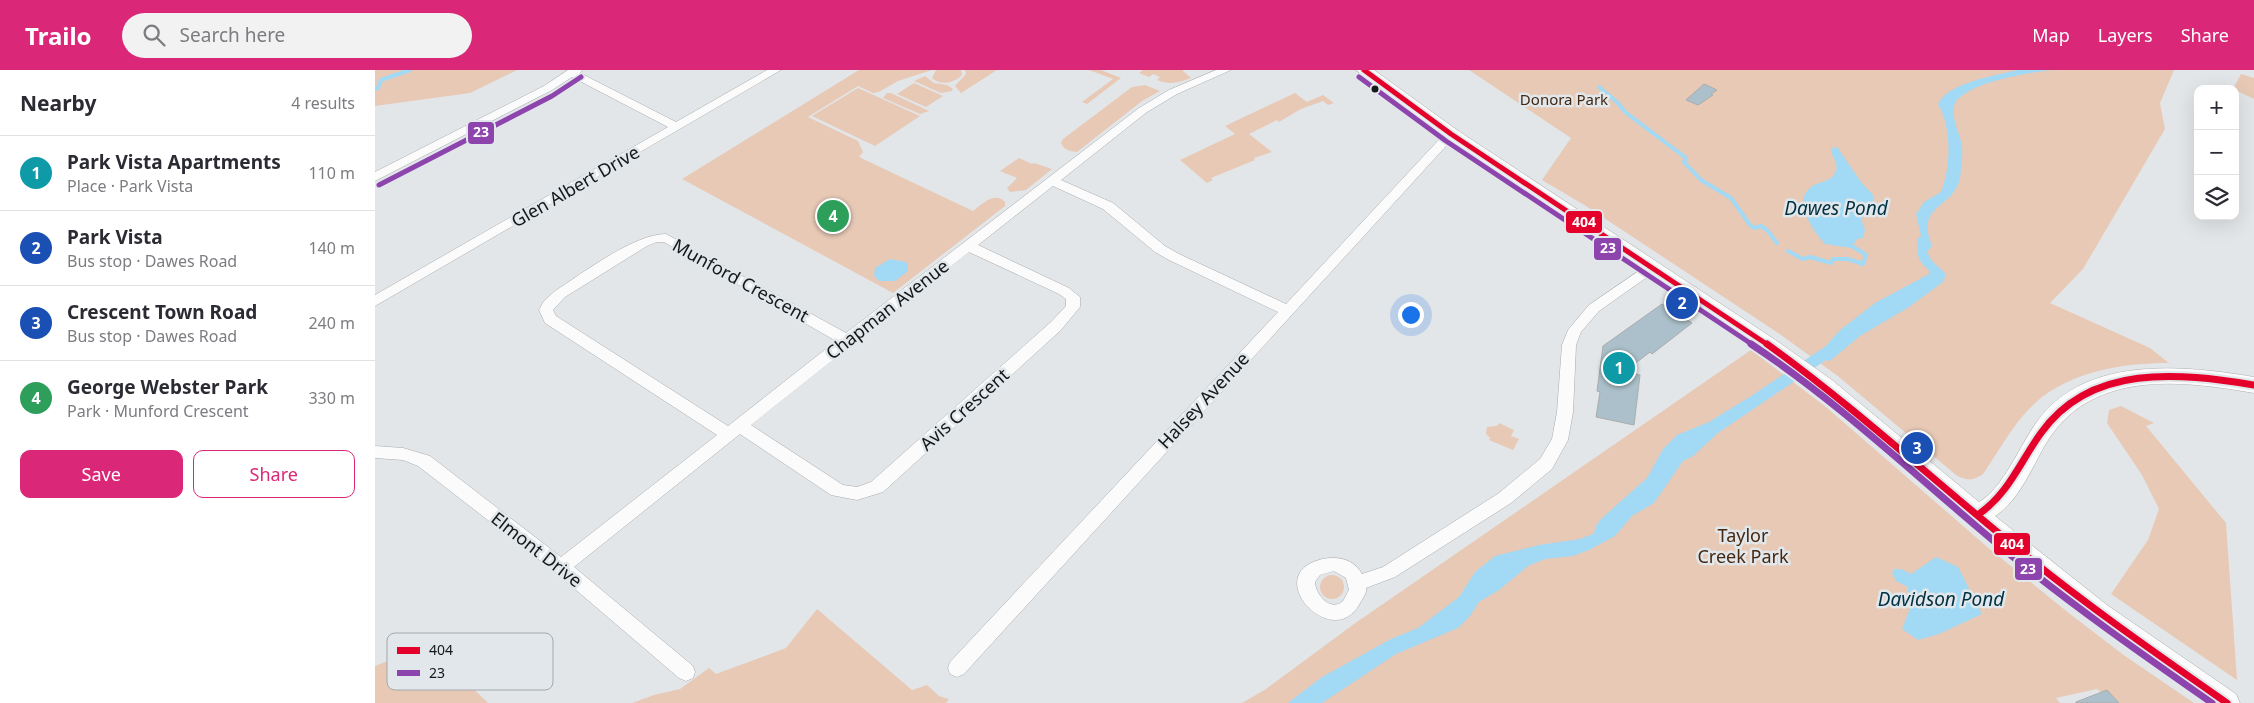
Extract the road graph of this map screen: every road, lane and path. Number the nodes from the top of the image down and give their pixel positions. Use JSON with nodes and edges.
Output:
{"nodes":[{"id":1,"x":775,"y":70,"type":"edge"},
{"id":2,"x":1225,"y":70,"type":"edge"},
{"id":3,"x":1364,"y":70,"type":"edge"},
{"id":4,"x":574,"y":72,"type":"edge"},
{"id":5,"x":677,"y":127,"type":"junction"},
{"id":6,"x":1451,"y":134,"type":"junction"},
{"id":7,"x":375,"y":177,"type":"edge"},
{"id":8,"x":1052,"y":181,"type":"junction"},
{"id":9,"x":968,"y":246,"type":"junction"},
{"id":10,"x":1652,"y":267,"type":"junction"},
{"id":11,"x":375,"y":301,"type":"edge"},
{"id":12,"x":1287,"y":310,"type":"junction"},
{"id":13,"x":847,"y":340,"type":"junction"},
{"id":14,"x":2254,"y":385,"type":"edge"},
{"id":15,"x":734,"y":430,"type":"junction"},
{"id":16,"x":375,"y":452,"type":"edge"},
{"id":17,"x":1979,"y":514,"type":"junction"},
{"id":18,"x":561,"y":567,"type":"junction"},
{"id":19,"x":1358,"y":583,"type":"dead end"},
{"id":20,"x":957,"y":668,"type":"dead end"},
{"id":21,"x":686,"y":672,"type":"dead end"},
{"id":22,"x":2227,"y":703,"type":"edge"}],
"edges":[{"from":1,"to":5,"type":"street","name":"Glen Albert Drive"},
{"from":2,"to":8,"type":"street","name":"Chapman Avenue"},
{"from":3,"to":6,"type":"street"},
{"from":4,"to":5,"type":"street"},
{"from":4,"to":7,"type":"street"},
{"from":5,"to":11,"type":"street","name":"Glen Albert Drive"},
{"from":6,"to":10,"type":"street"},
{"from":6,"to":12,"type":"street","name":"Halsey Avenue"},
{"from":8,"to":9,"type":"street","name":"Chapman Avenue"},
{"from":8,"to":12,"type":"street"},
{"from":9,"to":13,"type":"street","name":"Chapman Avenue"},
{"from":9,"to":15,"type":"street","name":"Avis Crescent"},
{"from":10,"to":17,"type":"street"},
{"from":10,"to":19,"type":"street"},
{"from":12,"to":20,"type":"street","name":"Halsey Avenue"},
{"from":13,"to":15,"type":"street","name":"Chapman Avenue"},
{"from":13,"to":15,"type":"street","name":"Munford Crescent"},
{"from":14,"to":17,"type":"street"},
{"from":15,"to":18,"type":"street","name":"Chapman Avenue"},
{"from":16,"to":18,"type":"street","name":"Elmont Drive"},
{"from":17,"to":22,"type":"street"},
{"from":18,"to":21,"type":"street","name":"Elmont Drive"}]}
